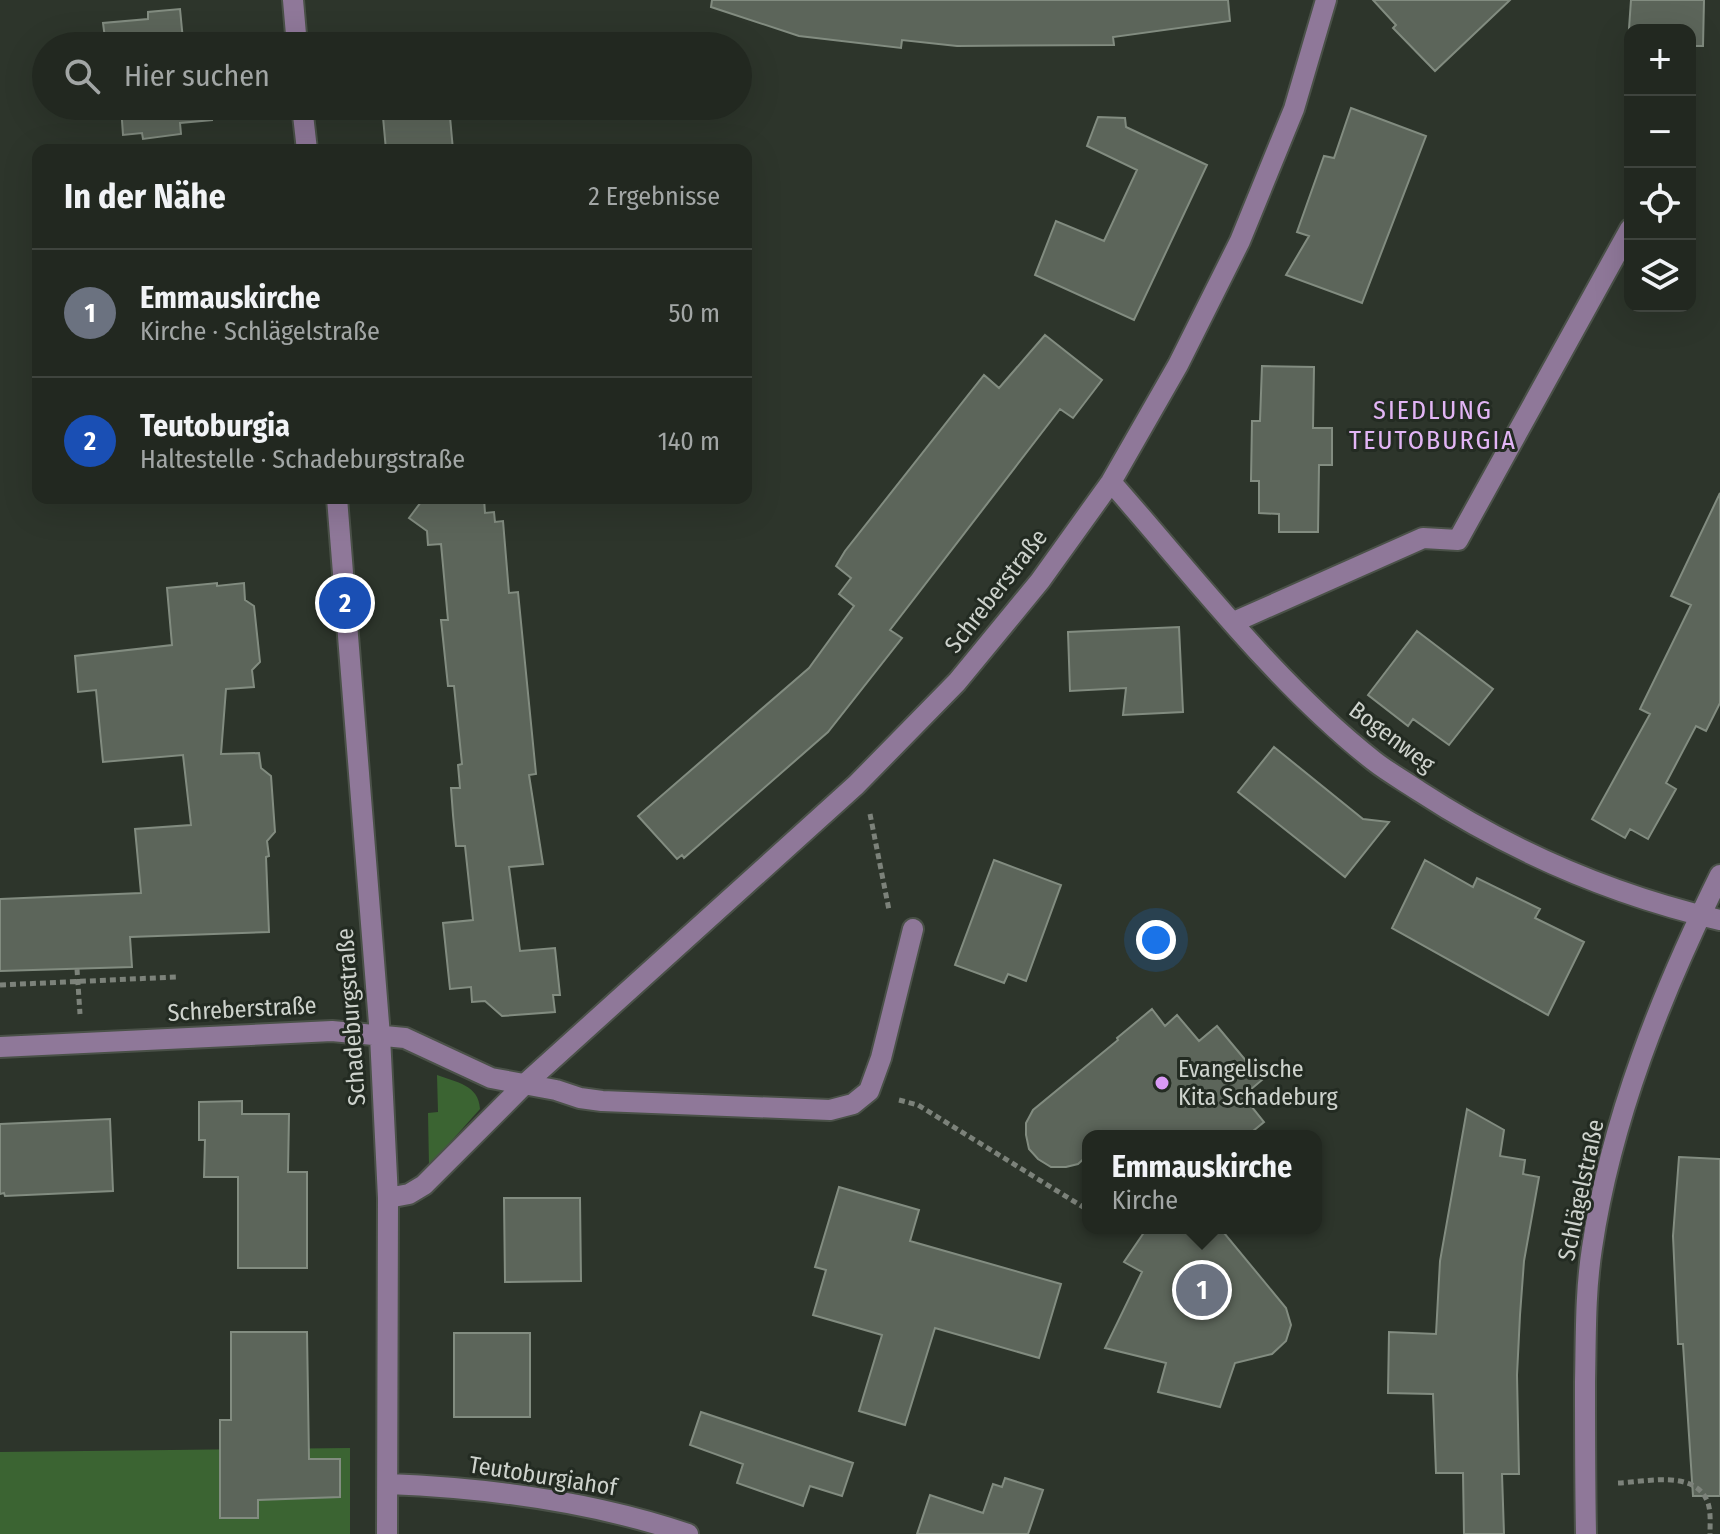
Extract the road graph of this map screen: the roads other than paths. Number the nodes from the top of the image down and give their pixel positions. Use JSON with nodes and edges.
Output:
{"nodes":[{"id":1,"x":293,"y":0,"type":"edge"},
{"id":2,"x":1326,"y":0,"type":"edge"},
{"id":3,"x":296,"y":32,"type":"edge"},
{"id":4,"x":304,"y":120,"type":"edge"},
{"id":5,"x":306,"y":144,"type":"edge"},
{"id":6,"x":1624,"y":240,"type":"edge"},
{"id":7,"x":1111,"y":482,"type":"junction"},
{"id":8,"x":337,"y":504,"type":"edge"},
{"id":9,"x":1234,"y":622,"type":"junction"},
{"id":10,"x":1720,"y":875,"type":"edge"},
{"id":11,"x":1710,"y":918,"type":"edge"},
{"id":12,"x":913,"y":929,"type":"road end"},
{"id":13,"x":380,"y":1036,"type":"junction"},
{"id":14,"x":0,"y":1047,"type":"edge"},
{"id":15,"x":525,"y":1084,"type":"junction"},
{"id":16,"x":388,"y":1198,"type":"junction"},
{"id":17,"x":388,"y":1484,"type":"junction"},
{"id":18,"x":387,"y":1534,"type":"edge"},
{"id":19,"x":688,"y":1534,"type":"edge"},
{"id":20,"x":1586,"y":1534,"type":"edge"}],
"edges":[{"from":1,"to":3,"type":"street"},
{"from":2,"to":7,"type":"street","name":"Schreberstraße"},
{"from":4,"to":5,"type":"street"},
{"from":6,"to":9,"type":"street"},
{"from":7,"to":9,"type":"street","name":"Bogenweg"},
{"from":7,"to":15,"type":"street","name":"Schreberstraße"},
{"from":8,"to":13,"type":"street","name":"Schadeburgstraße"},
{"from":9,"to":11,"type":"street","name":"Bogenweg"},
{"from":10,"to":11,"type":"street","name":"Schlägelstraße"},
{"from":11,"to":20,"type":"street","name":"Schlägelstraße"},
{"from":12,"to":15,"type":"street"},
{"from":13,"to":14,"type":"street","name":"Schreberstraße"},
{"from":13,"to":15,"type":"street","name":"Schreberstraße"},
{"from":13,"to":16,"type":"street","name":"Schadeburgstraße"},
{"from":15,"to":16,"type":"street","name":"Schreberstraße"},
{"from":16,"to":17,"type":"street","name":"Schadeburgstraße"},
{"from":17,"to":18,"type":"street","name":"Schadeburgstraße"},
{"from":17,"to":19,"type":"street","name":"Teutoburgiahof"}]}
